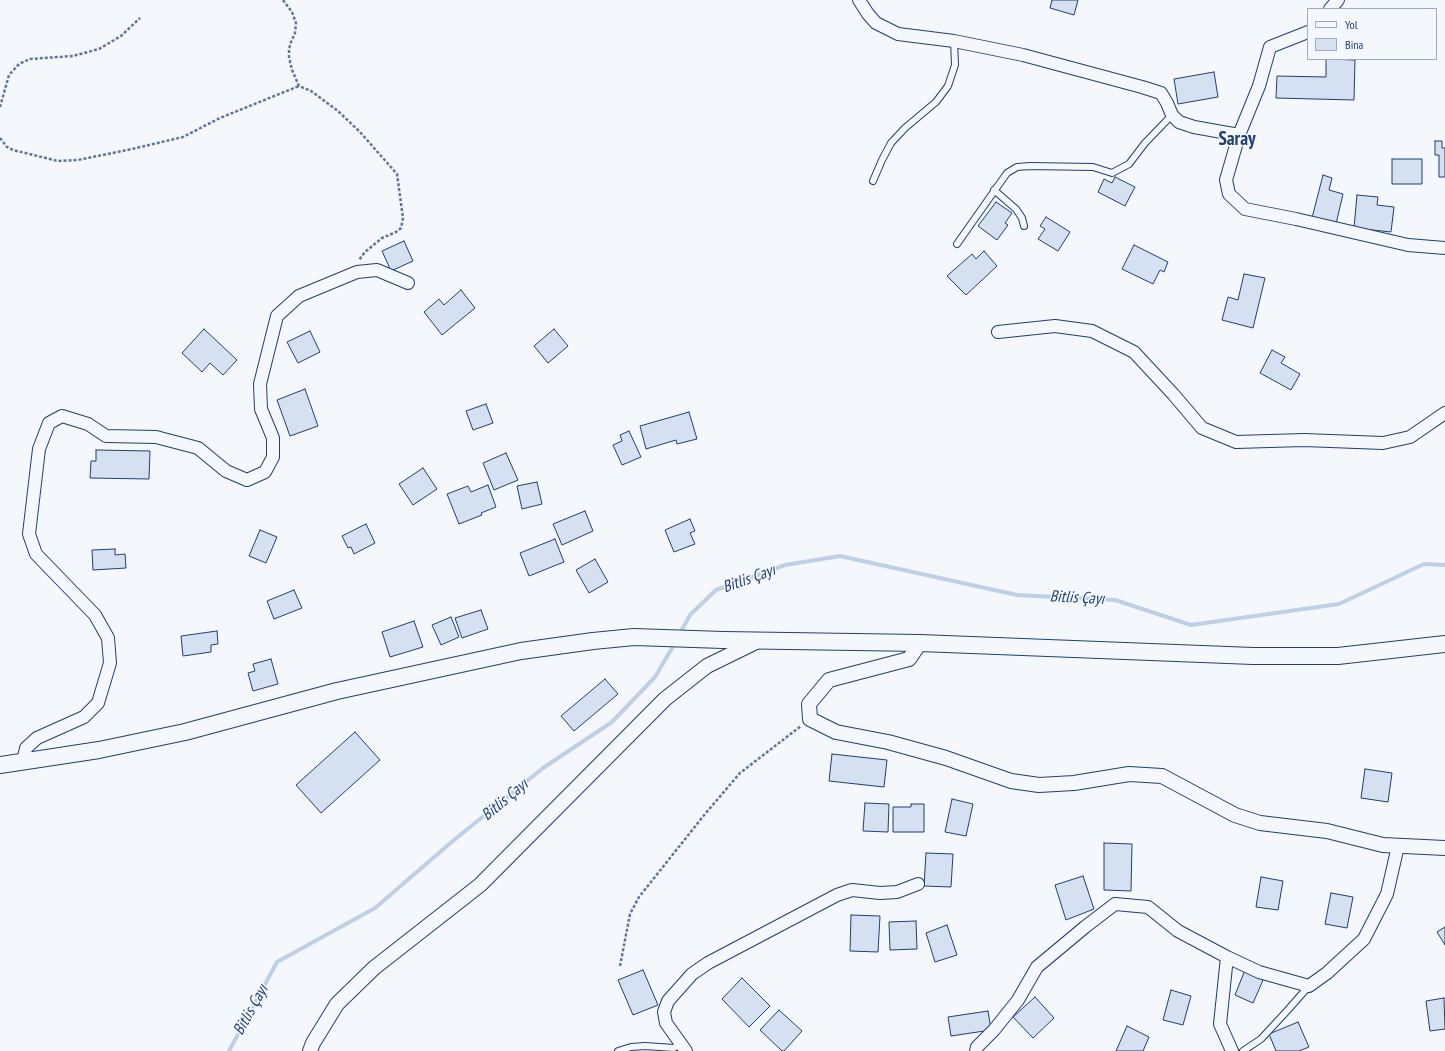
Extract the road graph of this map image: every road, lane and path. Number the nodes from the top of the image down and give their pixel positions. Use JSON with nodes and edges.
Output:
{"nodes":[{"id":1,"x":283,"y":0,"type":"edge"},
{"id":2,"x":859,"y":0,"type":"edge"},
{"id":3,"x":1338,"y":0,"type":"edge"},
{"id":4,"x":1331,"y":8,"type":"edge"},
{"id":5,"x":140,"y":18,"type":"dead end"},
{"id":6,"x":1307,"y":32,"type":"edge"},
{"id":7,"x":954,"y":41,"type":"junction"},
{"id":8,"x":299,"y":86,"type":"junction"},
{"id":9,"x":0,"y":107,"type":"edge"},
{"id":10,"x":1172,"y":115,"type":"junction"},
{"id":11,"x":1239,"y":135,"type":"junction"},
{"id":12,"x":0,"y":138,"type":"edge"},
{"id":13,"x":873,"y":180,"type":"dead end"},
{"id":14,"x":994,"y":190,"type":"junction"},
{"id":15,"x":1024,"y":226,"type":"dead end"},
{"id":16,"x":957,"y":244,"type":"dead end"},
{"id":17,"x":1445,"y":248,"type":"edge"},
{"id":18,"x":357,"y":272,"type":"junction"},
{"id":19,"x":408,"y":283,"type":"dead end"},
{"id":20,"x":998,"y":332,"type":"dead end"},
{"id":21,"x":1445,"y":413,"type":"edge"},
{"id":22,"x":758,"y":641,"type":"junction"},
{"id":23,"x":920,"y":643,"type":"junction"},
{"id":24,"x":1445,"y":644,"type":"edge"},
{"id":25,"x":810,"y":719,"type":"junction"},
{"id":26,"x":24,"y":762,"type":"junction"},
{"id":27,"x":0,"y":766,"type":"edge"},
{"id":28,"x":1398,"y":846,"type":"junction"},
{"id":29,"x":1445,"y":848,"type":"edge"},
{"id":30,"x":918,"y":884,"type":"dead end"},
{"id":31,"x":1226,"y":957,"type":"junction"},
{"id":32,"x":620,"y":966,"type":"dead end"},
{"id":33,"x":1309,"y":986,"type":"junction"},
{"id":34,"x":683,"y":1047,"type":"edge"},
{"id":35,"x":310,"y":1051,"type":"edge"},
{"id":36,"x":618,"y":1051,"type":"edge"},
{"id":37,"x":976,"y":1051,"type":"edge"},
{"id":38,"x":1232,"y":1051,"type":"edge"},
{"id":39,"x":1243,"y":1051,"type":"edge"}],
"edges":[{"from":1,"to":8,"type":"path"},
{"from":2,"to":7,"type":"street"},
{"from":3,"to":4,"type":"street"},
{"from":5,"to":9,"type":"path"},
{"from":6,"to":11,"type":"street"},
{"from":7,"to":10,"type":"street"},
{"from":7,"to":13,"type":"lane"},
{"from":8,"to":12,"type":"path"},
{"from":8,"to":18,"type":"path"},
{"from":10,"to":11,"type":"street"},
{"from":10,"to":14,"type":"lane"},
{"from":11,"to":17,"type":"street"},
{"from":14,"to":15,"type":"lane"},
{"from":14,"to":16,"type":"lane"},
{"from":18,"to":19,"type":"street"},
{"from":18,"to":26,"type":"street"},
{"from":20,"to":21,"type":"street"},
{"from":22,"to":23,"type":"main road"},
{"from":22,"to":26,"type":"main road"},
{"from":22,"to":35,"type":"street"},
{"from":23,"to":24,"type":"main road"},
{"from":23,"to":25,"type":"street"},
{"from":25,"to":28,"type":"street"},
{"from":25,"to":32,"type":"path"},
{"from":26,"to":27,"type":"main road"},
{"from":28,"to":29,"type":"street"},
{"from":28,"to":33,"type":"street"},
{"from":30,"to":34,"type":"street"},
{"from":31,"to":33,"type":"street"},
{"from":31,"to":37,"type":"street"},
{"from":31,"to":38,"type":"street"},
{"from":33,"to":39,"type":"lane"},
{"from":34,"to":36,"type":"lane"}]}
